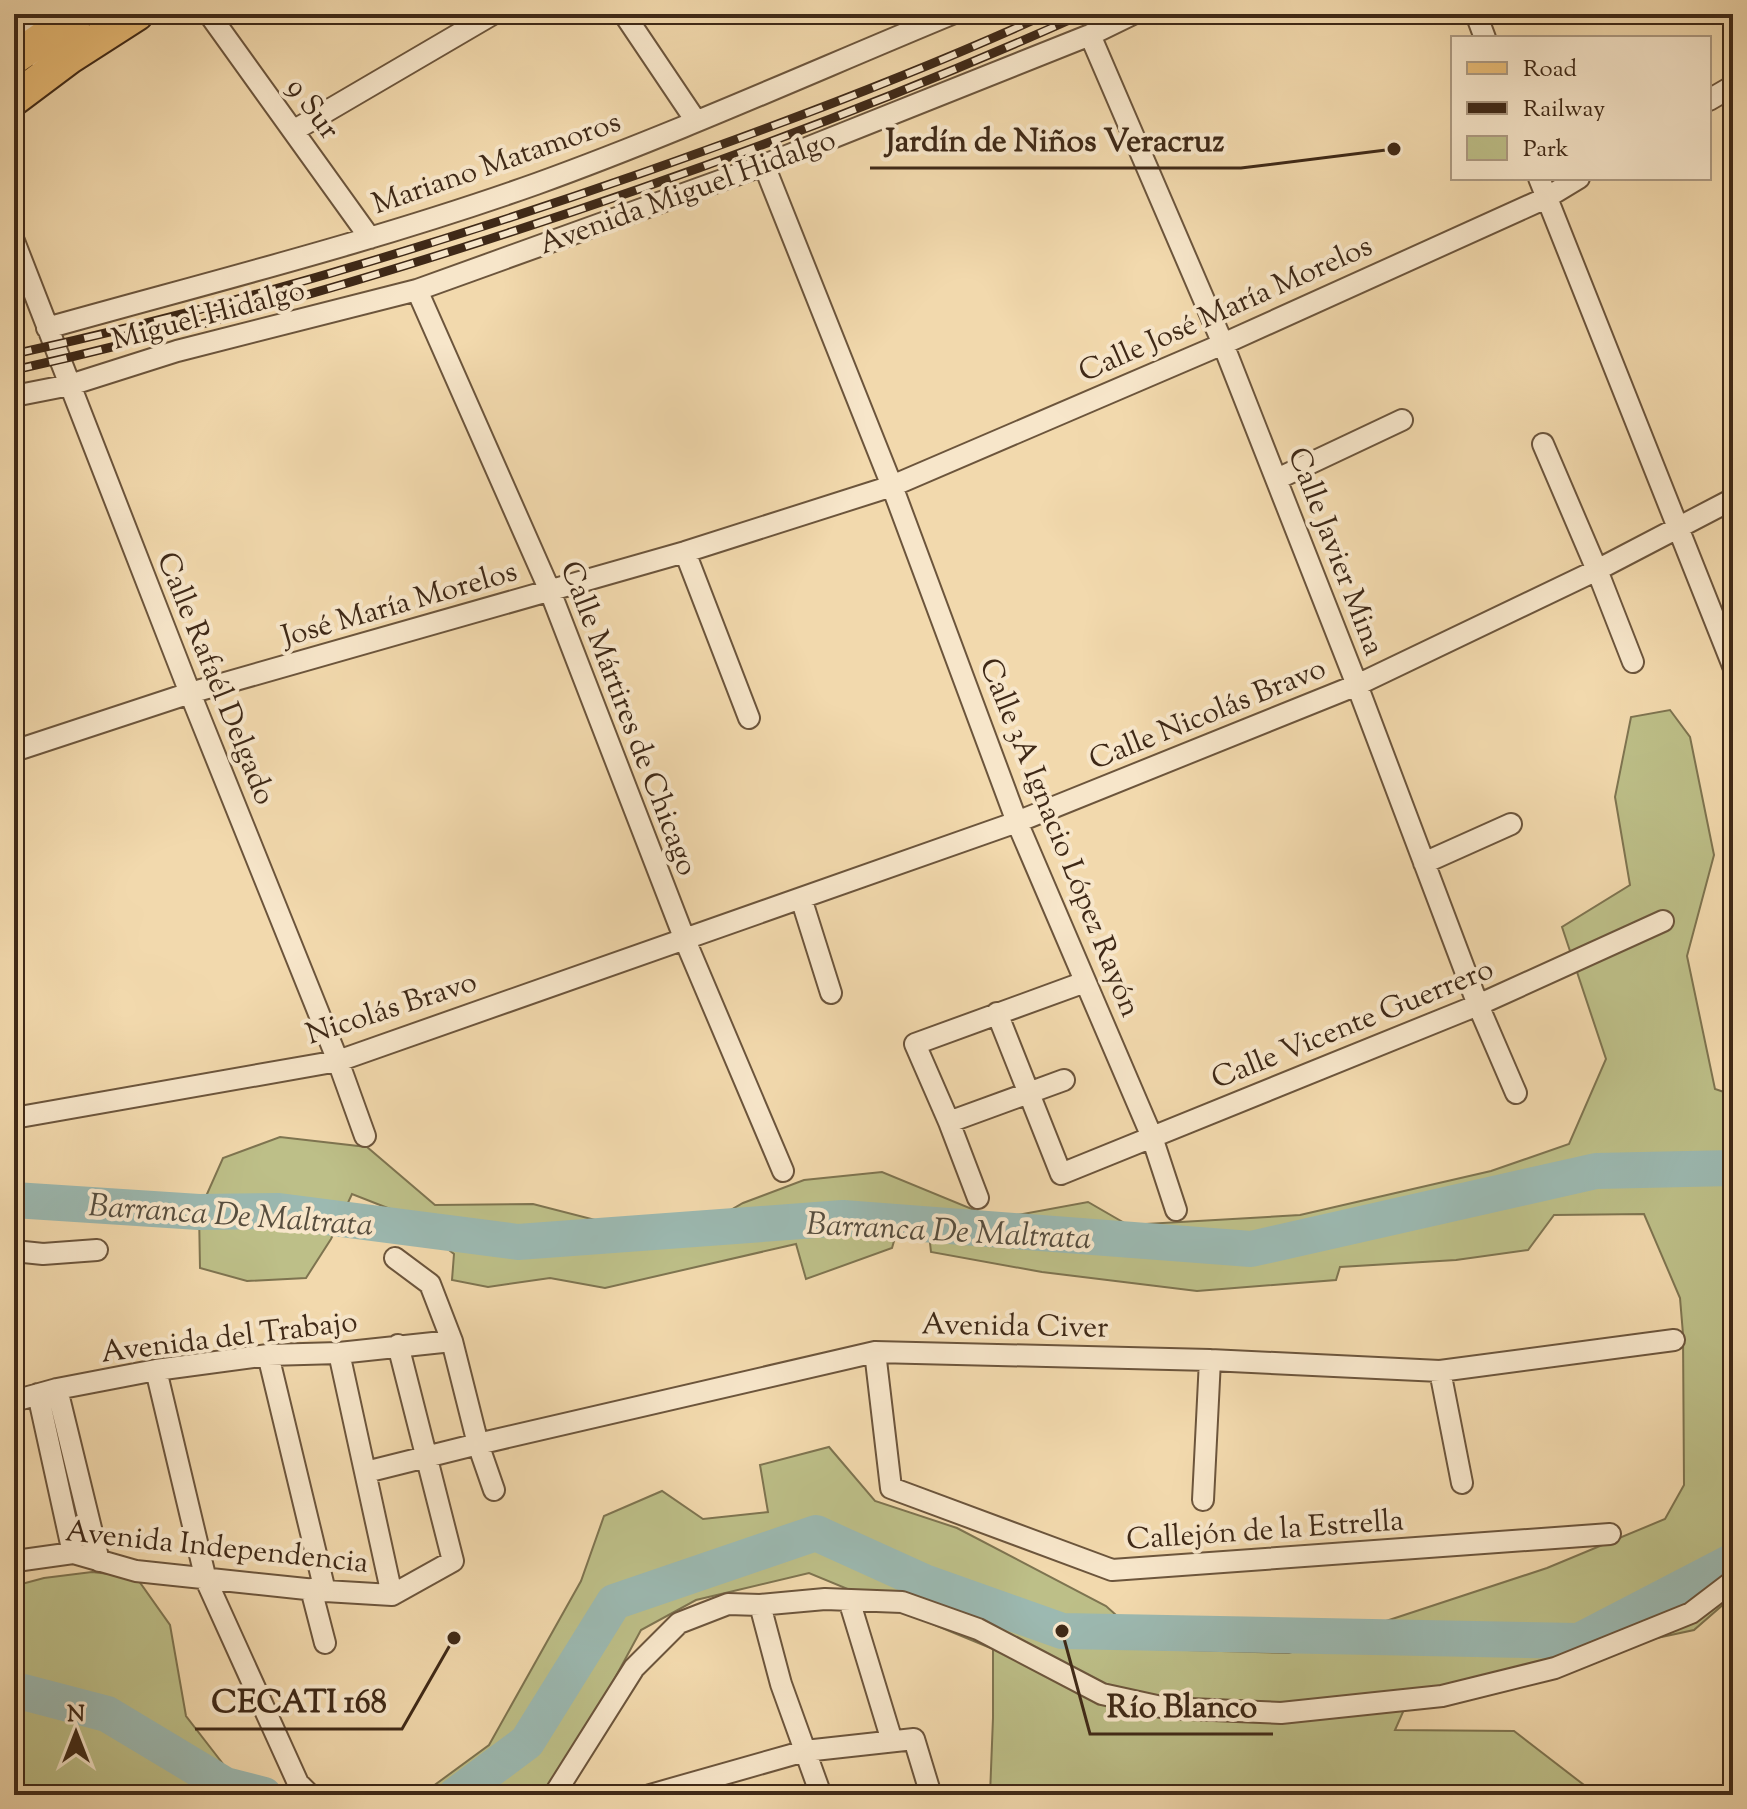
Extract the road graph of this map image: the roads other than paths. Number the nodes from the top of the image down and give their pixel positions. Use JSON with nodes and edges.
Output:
{"nodes":[{"id":1,"x":78,"y":14,"type":"edge"},
{"id":2,"x":137,"y":14,"type":"edge"},
{"id":3,"x":209,"y":14,"type":"edge"},
{"id":4,"x":493,"y":14,"type":"edge"},
{"id":5,"x":624,"y":14,"type":"edge"},
{"id":6,"x":952,"y":14,"type":"edge"},
{"id":7,"x":1133,"y":14,"type":"edge"},
{"id":8,"x":1476,"y":14,"type":"edge"},
{"id":9,"x":31,"y":35,"type":"edge"},
{"id":10,"x":1090,"y":35,"type":"junction"},
{"id":11,"x":1484,"y":36,"type":"edge"},
{"id":12,"x":62,"y":63,"type":"junction"},
{"id":13,"x":1733,"y":86,"type":"edge"},
{"id":14,"x":14,"y":99,"type":"edge"},
{"id":15,"x":1711,"y":99,"type":"edge"},
{"id":16,"x":696,"y":121,"type":"junction"},
{"id":17,"x":293,"y":131,"type":"junction"},
{"id":18,"x":764,"y":165,"type":"junction"},
{"id":19,"x":1572,"y":180,"type":"edge"},
{"id":20,"x":1542,"y":188,"type":"edge"},
{"id":21,"x":370,"y":238,"type":"junction"},
{"id":22,"x":14,"y":241,"type":"edge"},
{"id":23,"x":417,"y":290,"type":"junction"},
{"id":24,"x":47,"y":328,"type":"junction"},
{"id":25,"x":1223,"y":344,"type":"junction"},
{"id":26,"x":70,"y":385,"type":"junction"},
{"id":27,"x":14,"y":396,"type":"edge"},
{"id":28,"x":1402,"y":420,"type":"dead end"},
{"id":29,"x":1543,"y":444,"type":"dead end"},
{"id":30,"x":1277,"y":479,"type":"junction"},
{"id":31,"x":892,"y":486,"type":"junction"},
{"id":32,"x":1733,"y":499,"type":"edge"},
{"id":33,"x":1677,"y":528,"type":"junction"},
{"id":34,"x":685,"y":552,"type":"junction"},
{"id":35,"x":1597,"y":570,"type":"junction"},
{"id":36,"x":550,"y":591,"type":"junction"},
{"id":37,"x":1633,"y":662,"type":"dead end"},
{"id":38,"x":1733,"y":666,"type":"edge"},
{"id":39,"x":1357,"y":685,"type":"junction"},
{"id":40,"x":190,"y":693,"type":"junction"},
{"id":41,"x":749,"y":718,"type":"dead end"},
{"id":42,"x":14,"y":751,"type":"edge"},
{"id":43,"x":1017,"y":822,"type":"junction"},
{"id":44,"x":1511,"y":824,"type":"dead end"},
{"id":45,"x":1424,"y":863,"type":"junction"},
{"id":46,"x":801,"y":898,"type":"junction"},
{"id":47,"x":1663,"y":921,"type":"dead end"},
{"id":48,"x":685,"y":940,"type":"junction"},
{"id":49,"x":1085,"y":982,"type":"junction"},
{"id":50,"x":831,"y":993,"type":"dead end"},
{"id":51,"x":1478,"y":1005,"type":"junction"},
{"id":52,"x":997,"y":1013,"type":"junction"},
{"id":53,"x":338,"y":1061,"type":"junction"},
{"id":54,"x":1064,"y":1080,"type":"dead end"},
{"id":55,"x":1030,"y":1093,"type":"junction"},
{"id":56,"x":1516,"y":1093,"type":"dead end"},
{"id":57,"x":14,"y":1118,"type":"edge"},
{"id":58,"x":949,"y":1122,"type":"junction"},
{"id":59,"x":365,"y":1136,"type":"dead end"},
{"id":60,"x":1152,"y":1137,"type":"junction"},
{"id":61,"x":783,"y":1171,"type":"dead end"},
{"id":62,"x":978,"y":1198,"type":"dead end"},
{"id":63,"x":1176,"y":1210,"type":"dead end"},
{"id":64,"x":97,"y":1250,"type":"dead end"},
{"id":65,"x":14,"y":1251,"type":"edge"},
{"id":66,"x":395,"y":1258,"type":"dead end"},
{"id":67,"x":1674,"y":1340,"type":"dead end"},
{"id":68,"x":452,"y":1341,"type":"junction"},
{"id":69,"x":398,"y":1345,"type":"junction"},
{"id":70,"x":875,"y":1352,"type":"junction"},
{"id":71,"x":339,"y":1353,"type":"junction"},
{"id":72,"x":268,"y":1355,"type":"junction"},
{"id":73,"x":1210,"y":1360,"type":"junction"},
{"id":74,"x":156,"y":1370,"type":"junction"},
{"id":75,"x":1440,"y":1371,"type":"junction"},
{"id":76,"x":47,"y":1392,"type":"junction"},
{"id":77,"x":14,"y":1401,"type":"edge"},
{"id":78,"x":478,"y":1444,"type":"junction"},
{"id":79,"x":427,"y":1457,"type":"junction"},
{"id":80,"x":366,"y":1472,"type":"junction"},
{"id":81,"x":1462,"y":1483,"type":"dead end"},
{"id":82,"x":494,"y":1490,"type":"dead end"},
{"id":83,"x":1203,"y":1500,"type":"dead end"},
{"id":84,"x":1610,"y":1534,"type":"dead end"},
{"id":85,"x":73,"y":1553,"type":"junction"},
{"id":86,"x":99,"y":1561,"type":"junction"},
{"id":87,"x":14,"y":1563,"type":"edge"},
{"id":88,"x":206,"y":1580,"type":"junction"},
{"id":89,"x":1733,"y":1581,"type":"edge"},
{"id":90,"x":318,"y":1590,"type":"junction"},
{"id":91,"x":392,"y":1595,"type":"junction"},
{"id":92,"x":849,"y":1600,"type":"junction"},
{"id":93,"x":760,"y":1605,"type":"junction"},
{"id":94,"x":325,"y":1643,"type":"dead end"},
{"id":95,"x":892,"y":1741,"type":"junction"},
{"id":96,"x":805,"y":1751,"type":"junction"},
{"id":97,"x":304,"y":1789,"type":"edge"},
{"id":98,"x":554,"y":1795,"type":"edge"},
{"id":99,"x":650,"y":1795,"type":"edge"},
{"id":100,"x":821,"y":1795,"type":"edge"},
{"id":101,"x":931,"y":1795,"type":"edge"}],
"edges":[{"from":1,"to":9,"type":"main road"},
{"from":2,"to":12,"type":"main road"},
{"from":3,"to":17,"type":"street","name":"9 Sur"},
{"from":4,"to":17,"type":"street"},
{"from":5,"to":16,"type":"street"},
{"from":6,"to":16,"type":"street","name":"Mariano Matamoros"},
{"from":7,"to":10,"type":"street","name":"Avenida Miguel Hidalgo"},
{"from":8,"to":11,"type":"street"},
{"from":9,"to":12,"type":"main road"},
{"from":10,"to":18,"type":"street","name":"Avenida Miguel Hidalgo"},
{"from":10,"to":25,"type":"street","name":"Calle Javier Mina"},
{"from":12,"to":14,"type":"main road"},
{"from":13,"to":15,"type":"street"},
{"from":16,"to":21,"type":"street","name":"Mariano Matamoros"},
{"from":17,"to":21,"type":"street","name":"9 Sur"},
{"from":18,"to":23,"type":"street","name":"Avenida Miguel Hidalgo"},
{"from":18,"to":31,"type":"street","name":"Calle 3A Ignacio López Rayón"},
{"from":19,"to":20,"type":"street","name":"Calle José María Morelos"},
{"from":20,"to":25,"type":"street","name":"Calle José María Morelos"},
{"from":20,"to":33,"type":"street"},
{"from":21,"to":24,"type":"street","name":"Mariano Matamoros"},
{"from":22,"to":24,"type":"street","name":"Calle Rafaél Delgado"},
{"from":23,"to":26,"type":"street","name":"Miguel Hidalgo"},
{"from":23,"to":36,"type":"street","name":"Calle Mártires de Chicago"},
{"from":24,"to":26,"type":"street","name":"Calle Rafaél Delgado"},
{"from":25,"to":30,"type":"street","name":"Calle Javier Mina"},
{"from":25,"to":31,"type":"street","name":"Calle José María Morelos"},
{"from":26,"to":27,"type":"street","name":"Miguel Hidalgo"},
{"from":26,"to":40,"type":"street","name":"Calle Rafaél Delgado"},
{"from":28,"to":30,"type":"street"},
{"from":29,"to":35,"type":"street"},
{"from":30,"to":39,"type":"street","name":"Calle Javier Mina"},
{"from":31,"to":34,"type":"street","name":"José María Morelos"},
{"from":31,"to":43,"type":"street","name":"Calle 3A Ignacio López Rayón"},
{"from":32,"to":33,"type":"street","name":"Calle Nicolás Bravo"},
{"from":33,"to":35,"type":"street","name":"Calle Nicolás Bravo"},
{"from":33,"to":38,"type":"street"},
{"from":34,"to":36,"type":"street","name":"José María Morelos"},
{"from":34,"to":41,"type":"street"},
{"from":35,"to":37,"type":"street"},
{"from":35,"to":39,"type":"street","name":"Calle Nicolás Bravo"},
{"from":36,"to":40,"type":"street","name":"José María Morelos"},
{"from":36,"to":48,"type":"street","name":"Calle Mártires de Chicago"},
{"from":39,"to":43,"type":"street","name":"Calle Nicolás Bravo"},
{"from":39,"to":45,"type":"street","name":"Calle Javier Mina"},
{"from":40,"to":42,"type":"street","name":"José María Morelos"},
{"from":40,"to":53,"type":"street","name":"Calle Rafaél Delgado"},
{"from":43,"to":46,"type":"street","name":"Calle Nicolás Bravo"},
{"from":43,"to":49,"type":"street","name":"Calle 3A Ignacio López Rayón"},
{"from":44,"to":45,"type":"street"},
{"from":45,"to":51,"type":"street","name":"Calle Javier Mina"},
{"from":46,"to":48,"type":"street","name":"Calle Nicolás Bravo"},
{"from":46,"to":50,"type":"street"},
{"from":47,"to":51,"type":"street","name":"Calle Vicente Guerrero"},
{"from":48,"to":53,"type":"street","name":"Nicolás Bravo"},
{"from":48,"to":61,"type":"street","name":"Calle Mártires de Chicago"},
{"from":49,"to":52,"type":"street"},
{"from":49,"to":60,"type":"street","name":"Calle 3A Ignacio López Rayón"},
{"from":51,"to":56,"type":"street","name":"Calle Javier Mina"},
{"from":51,"to":60,"type":"street","name":"Calle Vicente Guerrero"},
{"from":52,"to":55,"type":"street"},
{"from":52,"to":58,"type":"street"},
{"from":53,"to":57,"type":"street","name":"Nicolás Bravo"},
{"from":53,"to":59,"type":"street","name":"Calle Rafaél Delgado"},
{"from":54,"to":55,"type":"street"},
{"from":55,"to":58,"type":"street"},
{"from":55,"to":60,"type":"street","name":"Calle Vicente Guerrero"},
{"from":58,"to":62,"type":"street"},
{"from":60,"to":63,"type":"street","name":"Calle 3A Ignacio López Rayón"},
{"from":64,"to":65,"type":"street"},
{"from":66,"to":68,"type":"street"},
{"from":67,"to":75,"type":"street","name":"Avenida Civer"},
{"from":68,"to":69,"type":"street","name":"Avenida del Trabajo"},
{"from":68,"to":78,"type":"street"},
{"from":69,"to":71,"type":"street","name":"Avenida del Trabajo"},
{"from":69,"to":79,"type":"street"},
{"from":70,"to":73,"type":"street","name":"Avenida Civer"},
{"from":70,"to":78,"type":"street","name":"Avenida Civer"},
{"from":70,"to":84,"type":"street","name":"Callejón de la Estrella"},
{"from":71,"to":72,"type":"street","name":"Avenida del Trabajo"},
{"from":71,"to":80,"type":"street"},
{"from":72,"to":74,"type":"street","name":"Avenida del Trabajo"},
{"from":72,"to":90,"type":"street"},
{"from":73,"to":75,"type":"street","name":"Avenida Civer"},
{"from":73,"to":83,"type":"street"},
{"from":74,"to":76,"type":"street","name":"Avenida del Trabajo"},
{"from":74,"to":88,"type":"street"},
{"from":75,"to":81,"type":"street"},
{"from":76,"to":77,"type":"street","name":"Avenida del Trabajo"},
{"from":76,"to":85,"type":"street"},
{"from":76,"to":86,"type":"street"},
{"from":78,"to":79,"type":"street","name":"Avenida Civer"},
{"from":78,"to":82,"type":"street"},
{"from":79,"to":80,"type":"street","name":"Avenida Civer"},
{"from":79,"to":91,"type":"street","name":"Avenida Independencia"},
{"from":80,"to":91,"type":"street"},
{"from":85,"to":86,"type":"street","name":"Avenida Independencia"},
{"from":85,"to":87,"type":"street","name":"Avenida Independencia"},
{"from":86,"to":88,"type":"street","name":"Avenida Independencia"},
{"from":88,"to":90,"type":"street","name":"Avenida Independencia"},
{"from":88,"to":97,"type":"street"},
{"from":89,"to":92,"type":"street"},
{"from":90,"to":91,"type":"street","name":"Avenida Independencia"},
{"from":90,"to":94,"type":"street"},
{"from":92,"to":93,"type":"street"},
{"from":92,"to":95,"type":"street"},
{"from":93,"to":96,"type":"street"},
{"from":93,"to":98,"type":"street"},
{"from":95,"to":96,"type":"street"},
{"from":95,"to":101,"type":"street"},
{"from":96,"to":99,"type":"street"},
{"from":96,"to":100,"type":"street"}]}
